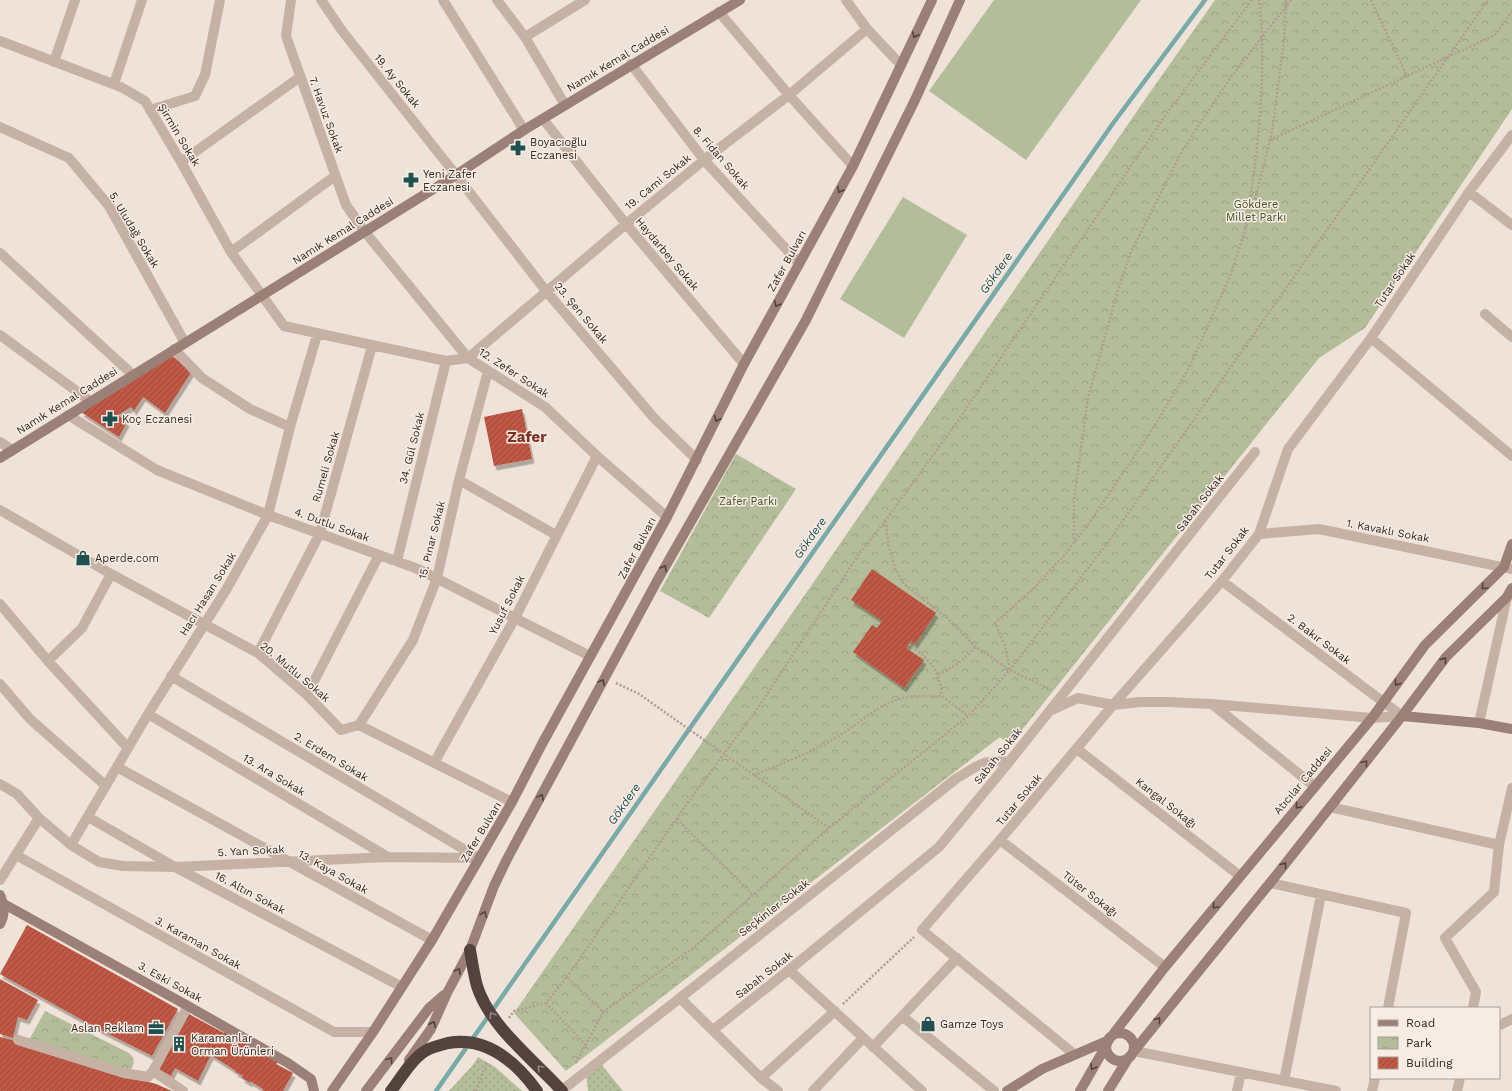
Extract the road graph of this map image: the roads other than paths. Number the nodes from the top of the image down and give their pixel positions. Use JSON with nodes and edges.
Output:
{"nodes":[{"id":1,"x":75,"y":0,"type":"edge"},
{"id":2,"x":142,"y":0,"type":"edge"},
{"id":3,"x":220,"y":0,"type":"edge"},
{"id":4,"x":291,"y":0,"type":"edge"},
{"id":5,"x":321,"y":0,"type":"edge"},
{"id":6,"x":443,"y":0,"type":"edge"},
{"id":7,"x":497,"y":0,"type":"edge"},
{"id":8,"x":585,"y":0,"type":"edge"},
{"id":9,"x":740,"y":0,"type":"edge"},
{"id":10,"x":846,"y":0,"type":"edge"},
{"id":11,"x":932,"y":0,"type":"edge"},
{"id":12,"x":960,"y":0,"type":"edge"},
{"id":13,"x":719,"y":12,"type":"junction"},
{"id":14,"x":867,"y":29,"type":"junction"},
{"id":15,"x":525,"y":37,"type":"junction"},
{"id":16,"x":0,"y":41,"type":"edge"},
{"id":17,"x":54,"y":62,"type":"junction"},
{"id":18,"x":631,"y":64,"type":"junction"},
{"id":19,"x":902,"y":65,"type":"junction"},
{"id":20,"x":300,"y":77,"type":"junction"},
{"id":21,"x":114,"y":84,"type":"junction"},
{"id":22,"x":789,"y":95,"type":"junction"},
{"id":23,"x":565,"y":105,"type":"junction"},
{"id":24,"x":150,"y":110,"type":"junction"},
{"id":25,"x":543,"y":119,"type":"junction"},
{"id":26,"x":0,"y":127,"type":"edge"},
{"id":27,"x":524,"y":130,"type":"junction"},
{"id":28,"x":1512,"y":135,"type":"edge"},
{"id":29,"x":704,"y":160,"type":"junction"},
{"id":30,"x":181,"y":162,"type":"junction"},
{"id":31,"x":853,"y":166,"type":"junction"},
{"id":32,"x":456,"y":175,"type":"junction"},
{"id":33,"x":335,"y":176,"type":"junction"},
{"id":34,"x":1469,"y":192,"type":"junction"},
{"id":35,"x":626,"y":224,"type":"junction"},
{"id":36,"x":1512,"y":226,"type":"edge"},
{"id":37,"x":365,"y":232,"type":"junction"},
{"id":38,"x":231,"y":252,"type":"junction"},
{"id":39,"x":0,"y":253,"type":"edge"},
{"id":40,"x":799,"y":263,"type":"junction"},
{"id":41,"x":546,"y":291,"type":"junction"},
{"id":42,"x":261,"y":295,"type":"junction"},
{"id":43,"x":1485,"y":314,"type":"dead end"},
{"id":44,"x":0,"y":335,"type":"edge"},
{"id":45,"x":317,"y":335,"type":"junction"},
{"id":46,"x":1512,"y":337,"type":"edge"},
{"id":47,"x":1371,"y":338,"type":"junction"},
{"id":48,"x":184,"y":343,"type":"junction"},
{"id":49,"x":372,"y":346,"type":"junction"},
{"id":50,"x":174,"y":349,"type":"junction"},
{"id":51,"x":468,"y":358,"type":"junction"},
{"id":52,"x":446,"y":361,"type":"junction"},
{"id":53,"x":744,"y":364,"type":"junction"},
{"id":54,"x":488,"y":371,"type":"junction"},
{"id":55,"x":133,"y":375,"type":"junction"},
{"id":56,"x":90,"y":401,"type":"junction"},
{"id":57,"x":68,"y":415,"type":"junction"},
{"id":58,"x":290,"y":427,"type":"junction"},
{"id":59,"x":0,"y":442,"type":"edge"},
{"id":60,"x":12,"y":450,"type":"junction"},
{"id":61,"x":1256,"y":452,"type":"dead end"},
{"id":62,"x":596,"y":456,"type":"junction"},
{"id":63,"x":1512,"y":456,"type":"edge"},
{"id":64,"x":0,"y":458,"type":"edge"},
{"id":65,"x":697,"y":460,"type":"junction"},
{"id":66,"x":459,"y":480,"type":"junction"},
{"id":67,"x":0,"y":510,"type":"edge"},
{"id":68,"x":268,"y":515,"type":"junction"},
{"id":69,"x":667,"y":518,"type":"junction"},
{"id":70,"x":320,"y":533,"type":"junction"},
{"id":71,"x":1259,"y":534,"type":"junction"},
{"id":72,"x":556,"y":535,"type":"junction"},
{"id":73,"x":1512,"y":544,"type":"edge"},
{"id":74,"x":379,"y":555,"type":"junction"},
{"id":75,"x":397,"y":561,"type":"junction"},
{"id":76,"x":1508,"y":568,"type":"edge"},
{"id":77,"x":111,"y":574,"type":"junction"},
{"id":78,"x":437,"y":578,"type":"junction"},
{"id":79,"x":1222,"y":580,"type":"junction"},
{"id":80,"x":1512,"y":588,"type":"edge"},
{"id":81,"x":1507,"y":597,"type":"junction"},
{"id":82,"x":0,"y":604,"type":"edge"},
{"id":83,"x":516,"y":618,"type":"junction"},
{"id":84,"x":203,"y":625,"type":"junction"},
{"id":85,"x":258,"y":653,"type":"junction"},
{"id":86,"x":590,"y":656,"type":"junction"},
{"id":87,"x":48,"y":661,"type":"junction"},
{"id":88,"x":171,"y":676,"type":"junction"},
{"id":89,"x":0,"y":684,"type":"edge"},
{"id":90,"x":307,"y":694,"type":"junction"},
{"id":91,"x":1383,"y":702,"type":"junction"},
{"id":92,"x":1212,"y":704,"type":"junction"},
{"id":93,"x":1113,"y":705,"type":"junction"},
{"id":94,"x":1049,"y":711,"type":"junction"},
{"id":95,"x":148,"y":714,"type":"junction"},
{"id":96,"x":1402,"y":716,"type":"junction"},
{"id":97,"x":1372,"y":718,"type":"junction"},
{"id":98,"x":1479,"y":723,"type":"junction"},
{"id":99,"x":359,"y":725,"type":"junction"},
{"id":100,"x":1512,"y":729,"type":"edge"},
{"id":101,"x":128,"y":748,"type":"junction"},
{"id":102,"x":1077,"y":749,"type":"junction"},
{"id":103,"x":1009,"y":762,"type":"junction"},
{"id":104,"x":434,"y":763,"type":"junction"},
{"id":105,"x":117,"y":767,"type":"junction"},
{"id":106,"x":0,"y":784,"type":"edge"},
{"id":107,"x":106,"y":786,"type":"junction"},
{"id":108,"x":1314,"y":786,"type":"junction"},
{"id":109,"x":1512,"y":788,"type":"edge"},
{"id":110,"x":512,"y":802,"type":"junction"},
{"id":111,"x":1330,"y":807,"type":"junction"},
{"id":112,"x":88,"y":817,"type":"junction"},
{"id":113,"x":39,"y":818,"type":"junction"},
{"id":114,"x":1000,"y":840,"type":"junction"},
{"id":115,"x":71,"y":845,"type":"junction"},
{"id":116,"x":1499,"y":845,"type":"junction"},
{"id":117,"x":16,"y":855,"type":"junction"},
{"id":118,"x":388,"y":857,"type":"junction"},
{"id":119,"x":479,"y":858,"type":"junction"},
{"id":120,"x":288,"y":861,"type":"junction"},
{"id":121,"x":175,"y":866,"type":"junction"},
{"id":122,"x":1240,"y":876,"type":"junction"},
{"id":123,"x":0,"y":880,"type":"edge"},
{"id":124,"x":1270,"y":883,"type":"junction"},
{"id":125,"x":1321,"y":894,"type":"junction"},
{"id":126,"x":2,"y":900,"type":"edge"},
{"id":127,"x":0,"y":924,"type":"edge"},
{"id":128,"x":432,"y":940,"type":"junction"},
{"id":129,"x":470,"y":950,"type":"junction"},
{"id":130,"x":957,"y":958,"type":"junction"},
{"id":131,"x":1165,"y":967,"type":"junction"},
{"id":132,"x":789,"y":970,"type":"junction"},
{"id":133,"x":402,"y":987,"type":"junction"},
{"id":134,"x":447,"y":993,"type":"junction"},
{"id":135,"x":680,"y":998,"type":"junction"},
{"id":136,"x":188,"y":1006,"type":"junction"},
{"id":137,"x":1388,"y":1007,"type":"edge"},
{"id":138,"x":1473,"y":1007,"type":"edge"},
{"id":139,"x":835,"y":1011,"type":"junction"},
{"id":140,"x":902,"y":1016,"type":"junction"},
{"id":141,"x":1512,"y":1019,"type":"edge"},
{"id":142,"x":1500,"y":1025,"type":"dead end"},
{"id":143,"x":713,"y":1030,"type":"junction"},
{"id":144,"x":373,"y":1032,"type":"junction"},
{"id":145,"x":863,"y":1038,"type":"junction"},
{"id":146,"x":18,"y":1040,"type":"dead end"},
{"id":147,"x":1109,"y":1040,"type":"junction"},
{"id":148,"x":873,"y":1047,"type":"junction"},
{"id":149,"x":1074,"y":1054,"type":"junction"},
{"id":150,"x":1131,"y":1054,"type":"junction"},
{"id":151,"x":153,"y":1072,"type":"junction"},
{"id":152,"x":1241,"y":1072,"type":"junction"},
{"id":153,"x":761,"y":1078,"type":"junction"},
{"id":154,"x":1375,"y":1079,"type":"edge"},
{"id":155,"x":1460,"y":1079,"type":"edge"},
{"id":156,"x":1284,"y":1081,"type":"junction"},
{"id":157,"x":183,"y":1091,"type":"edge"},
{"id":158,"x":314,"y":1091,"type":"edge"},
{"id":159,"x":332,"y":1091,"type":"edge"},
{"id":160,"x":366,"y":1091,"type":"edge"},
{"id":161,"x":388,"y":1091,"type":"edge"},
{"id":162,"x":391,"y":1091,"type":"edge"},
{"id":163,"x":537,"y":1091,"type":"edge"},
{"id":164,"x":562,"y":1091,"type":"edge"},
{"id":165,"x":778,"y":1091,"type":"edge"},
{"id":166,"x":813,"y":1091,"type":"edge"},
{"id":167,"x":922,"y":1091,"type":"edge"},
{"id":168,"x":994,"y":1091,"type":"edge"},
{"id":169,"x":1007,"y":1091,"type":"edge"},
{"id":170,"x":1080,"y":1091,"type":"edge"},
{"id":171,"x":1108,"y":1091,"type":"edge"},
{"id":172,"x":1237,"y":1091,"type":"edge"},
{"id":173,"x":1336,"y":1091,"type":"edge"},
{"id":174,"x":1372,"y":1091,"type":"edge"},
{"id":175,"x":1457,"y":1091,"type":"edge"}],
"edges":[{"from":1,"to":17,"type":"street"},
{"from":2,"to":21,"type":"street"},
{"from":3,"to":24,"type":"street"},
{"from":4,"to":20,"type":"street","name":"7. Havuz Sokak"},
{"from":5,"to":32,"type":"street","name":"19. Ay Sokak"},
{"from":6,"to":27,"type":"street"},
{"from":7,"to":15,"type":"street"},
{"from":8,"to":15,"type":"street"},
{"from":9,"to":13,"type":"main road","name":"Namık Kemal Caddesi"},
{"from":10,"to":14,"type":"street"},
{"from":11,"to":19,"type":"main road","name":"Zafer Bulvarı","one_way":true},
{"from":129,"to":12,"type":"main road","one_way":true},
{"from":13,"to":18,"type":"main road","name":"Namık Kemal Caddesi"},
{"from":13,"to":22,"type":"street"},
{"from":14,"to":19,"type":"street"},
{"from":14,"to":22,"type":"street","name":"19. Cami Sokak"},
{"from":15,"to":23,"type":"street"},
{"from":16,"to":17,"type":"street","name":"Şirmin Sokak"},
{"from":17,"to":21,"type":"street","name":"Şirmin Sokak"},
{"from":18,"to":23,"type":"main road","name":"Namık Kemal Caddesi"},
{"from":18,"to":29,"type":"street","name":"8. Fidan Sokak"},
{"from":19,"to":31,"type":"main road","name":"Zafer Bulvarı"},
{"from":20,"to":30,"type":"street"},
{"from":20,"to":33,"type":"street","name":"7. Havuz Sokak"},
{"from":21,"to":24,"type":"street","name":"Şirmin Sokak"},
{"from":22,"to":29,"type":"street","name":"19. Cami Sokak"},
{"from":22,"to":31,"type":"street"},
{"from":23,"to":25,"type":"main road","name":"Namık Kemal Caddesi"},
{"from":24,"to":30,"type":"street","name":"Şirmin Sokak"},
{"from":25,"to":27,"type":"main road","name":"Namık Kemal Caddesi"},
{"from":25,"to":35,"type":"street","name":"Haydarbey Sokak"},
{"from":26,"to":48,"type":"street","name":"5. Uludağ Sokak"},
{"from":27,"to":32,"type":"main road","name":"Namık Kemal Caddesi"},
{"from":28,"to":34,"type":"street","name":"Tutar Sokak"},
{"from":29,"to":35,"type":"street","name":"19. Cami Sokak"},
{"from":29,"to":40,"type":"street","name":"8. Fidan Sokak"},
{"from":30,"to":38,"type":"street","name":"Şirmin Sokak"},
{"from":31,"to":40,"type":"main road","name":"Zafer Bulvarı","one_way":true},
{"from":32,"to":37,"type":"main road","name":"Namık Kemal Caddesi"},
{"from":32,"to":41,"type":"street","name":"23. Şen Sokak"},
{"from":33,"to":37,"type":"street","name":"7. Havuz Sokak"},
{"from":33,"to":38,"type":"street"},
{"from":34,"to":36,"type":"street"},
{"from":34,"to":47,"type":"street","name":"Tutar Sokak"},
{"from":35,"to":41,"type":"street","name":"19. Cami Sokak"},
{"from":35,"to":53,"type":"street","name":"Haydarbey Sokak"},
{"from":37,"to":42,"type":"main road","name":"Namık Kemal Caddesi"},
{"from":37,"to":51,"type":"street","name":"12. Zefer Sokak"},
{"from":38,"to":42,"type":"street","name":"Şirmin Sokak"},
{"from":39,"to":55,"type":"street"},
{"from":40,"to":53,"type":"main road","name":"Zafer Bulvarı","one_way":true},
{"from":41,"to":51,"type":"street","name":"19. Cami Sokak"},
{"from":41,"to":65,"type":"street","name":"23. Şen Sokak"},
{"from":42,"to":45,"type":"street","name":"Şirmin Sokak"},
{"from":42,"to":48,"type":"main road","name":"Namık Kemal Caddesi"},
{"from":43,"to":46,"type":"street"},
{"from":44,"to":56,"type":"street"},
{"from":45,"to":49,"type":"street","name":"Şirmin Sokak"},
{"from":45,"to":58,"type":"street","name":"Hacı Hasan Sokak"},
{"from":47,"to":63,"type":"street"},
{"from":47,"to":71,"type":"street","name":"Tutar Sokak"},
{"from":48,"to":50,"type":"main road","name":"Namık Kemal Caddesi"},
{"from":49,"to":52,"type":"street","name":"Şirmin Sokak"},
{"from":49,"to":70,"type":"street","name":"Rumeli Sokak"},
{"from":50,"to":55,"type":"main road","name":"Namık Kemal Caddesi"},
{"from":50,"to":58,"type":"street"},
{"from":51,"to":52,"type":"street"},
{"from":51,"to":54,"type":"street","name":"12. Zefer Sokak"},
{"from":52,"to":75,"type":"street","name":"34. Gül Sokak"},
{"from":53,"to":65,"type":"main road","name":"Zafer Bulvarı","one_way":true},
{"from":54,"to":62,"type":"street","name":"12. Zefer Sokak"},
{"from":54,"to":66,"type":"street","name":"15. Pınar Sokak"},
{"from":55,"to":56,"type":"main road","name":"Namık Kemal Caddesi"},
{"from":56,"to":57,"type":"main road","name":"Namık Kemal Caddesi"},
{"from":57,"to":60,"type":"main road","name":"Namık Kemal Caddesi"},
{"from":57,"to":68,"type":"street","name":"4. Dutlu Sokak"},
{"from":58,"to":68,"type":"street","name":"Hacı Hasan Sokak"},
{"from":59,"to":60,"type":"street"},
{"from":60,"to":64,"type":"main road","name":"Namık Kemal Caddesi"},
{"from":61,"to":94,"type":"street","name":"Sabah Sokak"},
{"from":62,"to":69,"type":"street","name":"12. Zefer Sokak"},
{"from":62,"to":72,"type":"street","name":"Yusuf Sokak"},
{"from":65,"to":69,"type":"main road","name":"Zafer Bulvarı"},
{"from":66,"to":72,"type":"street"},
{"from":66,"to":78,"type":"street","name":"15. Pınar Sokak"},
{"from":67,"to":77,"type":"street","name":"20. Mutlu Sokak"},
{"from":68,"to":70,"type":"street","name":"4. Dutlu Sokak"},
{"from":68,"to":84,"type":"street","name":"Hacı Hasan Sokak"},
{"from":69,"to":86,"type":"main road","name":"Zafer Bulvarı"},
{"from":70,"to":74,"type":"street","name":"4. Dutlu Sokak"},
{"from":70,"to":85,"type":"street","name":"Rumeli Sokak"},
{"from":71,"to":76,"type":"street","name":"1. Kavaklı Sokak"},
{"from":71,"to":79,"type":"street","name":"Tutar Sokak"},
{"from":72,"to":83,"type":"street","name":"Yusuf Sokak"},
{"from":73,"to":76,"type":"main road","name":"Atıcılar Caddesi"},
{"from":74,"to":75,"type":"street","name":"4. Dutlu Sokak"},
{"from":74,"to":90,"type":"street"},
{"from":75,"to":78,"type":"street","name":"4. Dutlu Sokak"},
{"from":76,"to":91,"type":"main road","name":"Atıcılar Caddesi","one_way":true},
{"from":77,"to":84,"type":"street","name":"20. Mutlu Sokak"},
{"from":77,"to":87,"type":"street"},
{"from":78,"to":83,"type":"street","name":"4. Dutlu Sokak"},
{"from":78,"to":99,"type":"street","name":"15. Pınar Sokak"},
{"from":79,"to":91,"type":"street","name":"2. Bakır Sokak"},
{"from":79,"to":93,"type":"street","name":"Tutar Sokak"},
{"from":80,"to":81,"type":"main road"},
{"from":96,"to":81,"type":"main road","one_way":true},
{"from":81,"to":98,"type":"street"},
{"from":82,"to":87,"type":"street"},
{"from":83,"to":86,"type":"street","name":"4. Dutlu Sokak"},
{"from":83,"to":104,"type":"street","name":"Yusuf Sokak"},
{"from":84,"to":85,"type":"street","name":"20. Mutlu Sokak"},
{"from":84,"to":88,"type":"street","name":"Hacı Hasan Sokak"},
{"from":85,"to":90,"type":"street","name":"20. Mutlu Sokak"},
{"from":86,"to":110,"type":"main road","name":"Zafer Bulvarı"},
{"from":87,"to":101,"type":"street"},
{"from":88,"to":95,"type":"street","name":"Hacı Hasan Sokak"},
{"from":88,"to":119,"type":"street","name":"2. Erdem Sokak"},
{"from":89,"to":107,"type":"street"},
{"from":90,"to":99,"type":"street","name":"20. Mutlu Sokak"},
{"from":91,"to":96,"type":"street","name":"2. Bakır Sokak"},
{"from":91,"to":97,"type":"main road","name":"Atıcılar Caddesi"},
{"from":92,"to":93,"type":"street"},
{"from":92,"to":97,"type":"street"},
{"from":92,"to":108,"type":"street"},
{"from":93,"to":94,"type":"street"},
{"from":93,"to":102,"type":"street","name":"Tutar Sokak"},
{"from":94,"to":103,"type":"street","name":"Sabah Sokak"},
{"from":95,"to":101,"type":"street","name":"Hacı Hasan Sokak"},
{"from":95,"to":118,"type":"street","name":"13. Ara Sokak"},
{"from":96,"to":97,"type":"street"},
{"from":96,"to":98,"type":"main road"},
{"from":111,"to":96,"type":"main road","one_way":true},
{"from":97,"to":108,"type":"main road","name":"Atıcılar Caddesi"},
{"from":98,"to":100,"type":"main road"},
{"from":99,"to":104,"type":"street"},
{"from":101,"to":105,"type":"street","name":"Hacı Hasan Sokak"},
{"from":102,"to":114,"type":"street","name":"Tutar Sokak"},
{"from":102,"to":122,"type":"street","name":"Kangal Sokağı"},
{"from":103,"to":132,"type":"street","name":"Sabah Sokak"},
{"from":103,"to":135,"type":"street","name":"Seçkinler Sokak"},
{"from":104,"to":110,"type":"street"},
{"from":105,"to":107,"type":"street","name":"Hacı Hasan Sokak"},
{"from":105,"to":120,"type":"street","name":"13. Kaya Sokak"},
{"from":106,"to":113,"type":"street","name":"5. Yan Sokak"},
{"from":107,"to":112,"type":"street","name":"Hacı Hasan Sokak"},
{"from":108,"to":122,"type":"main road","name":"Atıcılar Caddesi","one_way":true},
{"from":109,"to":116,"type":"street"},
{"from":110,"to":119,"type":"main road","name":"Zafer Bulvarı"},
{"from":111,"to":116,"type":"street"},
{"from":124,"to":111,"type":"main road","one_way":true},
{"from":112,"to":115,"type":"street","name":"Hacı Hasan Sokak"},
{"from":112,"to":121,"type":"street","name":"16. Altın Sokak"},
{"from":113,"to":115,"type":"street","name":"5. Yan Sokak"},
{"from":113,"to":117,"type":"street"},
{"from":114,"to":130,"type":"street","name":"Tutar Sokak"},
{"from":114,"to":131,"type":"street","name":"Tüter Sokağı"},
{"from":115,"to":121,"type":"street","name":"5. Yan Sokak"},
{"from":116,"to":138,"type":"street"},
{"from":117,"to":123,"type":"street"},
{"from":117,"to":144,"type":"street","name":"3. Karaman Sokak"},
{"from":118,"to":119,"type":"street","name":"5. Yan Sokak"},
{"from":118,"to":120,"type":"street","name":"5. Yan Sokak"},
{"from":119,"to":128,"type":"main road","name":"Zafer Bulvarı"},
{"from":120,"to":121,"type":"street","name":"5. Yan Sokak"},
{"from":120,"to":128,"type":"street","name":"13. Kaya Sokak"},
{"from":121,"to":133,"type":"street","name":"16. Altın Sokak"},
{"from":122,"to":131,"type":"main road","name":"Atıcılar Caddesi","one_way":true},
{"from":124,"to":125,"type":"street"},
{"from":150,"to":124,"type":"main road","one_way":true},
{"from":125,"to":137,"type":"street"},
{"from":125,"to":156,"type":"street"},
{"from":126,"to":127,"type":"main road"},
{"from":126,"to":136,"type":"main road","name":"3. Eski Sokak"},
{"from":128,"to":133,"type":"main road","name":"Zafer Bulvarı"},
{"from":134,"to":129,"type":"main road","one_way":true},
{"from":164,"to":129,"type":"highway","one_way":true},
{"from":130,"to":140,"type":"street"},
{"from":130,"to":149,"type":"street"},
{"from":131,"to":147,"type":"main road","name":"Atıcılar Caddesi"},
{"from":132,"to":139,"type":"street"},
{"from":132,"to":143,"type":"street","name":"Sabah Sokak"},
{"from":133,"to":144,"type":"main road","name":"Zafer Bulvarı"},
{"from":160,"to":134,"type":"main road","one_way":true},
{"from":161,"to":134,"type":"main road","one_way":true},
{"from":135,"to":143,"type":"street"},
{"from":135,"to":164,"type":"street","name":"Seçkinler Sokak"},
{"from":136,"to":151,"type":"street"},
{"from":136,"to":158,"type":"main road","name":"3. Eski Sokak"},
{"from":139,"to":145,"type":"street"},
{"from":139,"to":153,"type":"street"},
{"from":140,"to":148,"type":"street"},
{"from":140,"to":168,"type":"street"},
{"from":141,"to":142,"type":"street"},
{"from":143,"to":153,"type":"street"},
{"from":144,"to":159,"type":"main road","name":"Zafer Bulvarı"},
{"from":145,"to":148,"type":"street"},
{"from":145,"to":166,"type":"street"},
{"from":146,"to":151,"type":"street"},
{"from":147,"to":149,"type":"main road"},
{"from":147,"to":150,"type":"main road"},
{"from":147,"to":150,"type":"main road"},
{"from":147,"to":170,"type":"main road","name":"Atıcılar Caddesi","one_way":true},
{"from":148,"to":167,"type":"street"},
{"from":149,"to":169,"type":"main road"},
{"from":150,"to":152,"type":"street"},
{"from":150,"to":171,"type":"main road"},
{"from":151,"to":157,"type":"street"},
{"from":152,"to":156,"type":"street"},
{"from":152,"to":172,"type":"street"},
{"from":153,"to":165,"type":"street"},
{"from":154,"to":174,"type":"street"},
{"from":155,"to":175,"type":"street"},
{"from":156,"to":173,"type":"street"},
{"from":162,"to":163,"type":"highway"}]}
